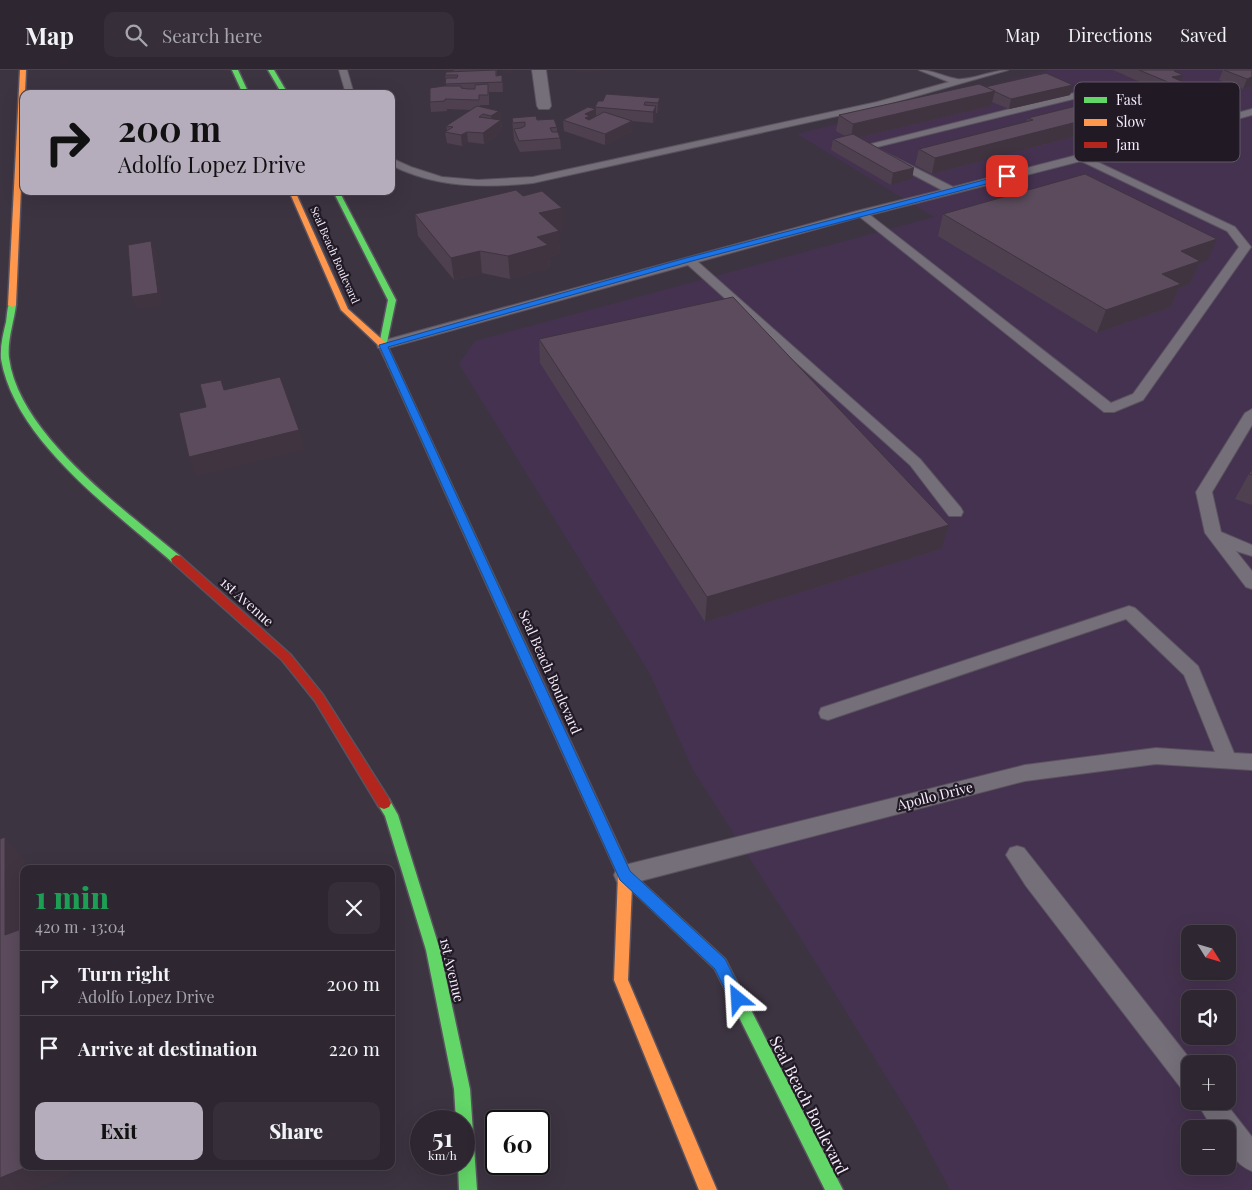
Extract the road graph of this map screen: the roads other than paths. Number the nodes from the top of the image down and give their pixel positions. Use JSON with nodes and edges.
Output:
{"nodes":[{"id":1,"x":23,"y":70,"type":"edge"},
{"id":2,"x":235,"y":70,"type":"edge"},
{"id":3,"x":271,"y":70,"type":"edge"},
{"id":4,"x":343,"y":70,"type":"edge"},
{"id":5,"x":539,"y":70,"type":"edge"},
{"id":6,"x":923,"y":70,"type":"edge"},
{"id":7,"x":1004,"y":70,"type":"edge"},
{"id":8,"x":957,"y":82,"type":"junction"},
{"id":9,"x":22,"y":90,"type":"edge"},
{"id":10,"x":244,"y":90,"type":"edge"},
{"id":11,"x":282,"y":90,"type":"edge"},
{"id":12,"x":349,"y":90,"type":"edge"},
{"id":13,"x":1074,"y":96,"type":"edge"},
{"id":14,"x":544,"y":106,"type":"dead end"},
{"id":15,"x":20,"y":111,"type":"edge"},
{"id":16,"x":1074,"y":160,"type":"edge"},
{"id":17,"x":1090,"y":162,"type":"edge"},
{"id":18,"x":395,"y":163,"type":"edge"},
{"id":19,"x":951,"y":190,"type":"junction"},
{"id":20,"x":294,"y":195,"type":"edge"},
{"id":21,"x":338,"y":195,"type":"edge"},
{"id":22,"x":861,"y":213,"type":"junction"},
{"id":23,"x":689,"y":260,"type":"junction"},
{"id":24,"x":5,"y":317,"type":"edge"},
{"id":25,"x":383,"y":345,"type":"junction"},
{"id":26,"x":1252,"y":412,"type":"edge"},
{"id":27,"x":956,"y":512,"type":"dead end"},
{"id":28,"x":1217,"y":538,"type":"junction"},
{"id":29,"x":1252,"y":551,"type":"edge"},
{"id":30,"x":1252,"y":583,"type":"edge"},
{"id":31,"x":828,"y":713,"type":"dead end"},
{"id":32,"x":1228,"y":761,"type":"junction"},
{"id":33,"x":1252,"y":762,"type":"edge"},
{"id":34,"x":1017,"y":855,"type":"dead end"},
{"id":35,"x":625,"y":876,"type":"junction"},
{"id":36,"x":1181,"y":1067,"type":"edge"},
{"id":37,"x":1215,"y":1110,"type":"edge"},
{"id":38,"x":1252,"y":1158,"type":"edge"},
{"id":39,"x":468,"y":1190,"type":"edge"},
{"id":40,"x":708,"y":1190,"type":"edge"},
{"id":41,"x":834,"y":1190,"type":"edge"}],
"edges":[{"from":1,"to":9,"type":"main road","name":"1st Avenue"},
{"from":2,"to":10,"type":"main road"},
{"from":3,"to":11,"type":"main road"},
{"from":4,"to":12,"type":"lane"},
{"from":5,"to":14,"type":"street"},
{"from":6,"to":8,"type":"lane"},
{"from":7,"to":8,"type":"lane"},
{"from":8,"to":18,"type":"lane"},
{"from":13,"to":19,"type":"lane"},
{"from":15,"to":24,"type":"main road","name":"1st Avenue"},
{"from":16,"to":19,"type":"lane"},
{"from":17,"to":22,"type":"lane"},
{"from":19,"to":22,"type":"lane"},
{"from":20,"to":25,"type":"main road","name":"Seal Beach Boulevard"},
{"from":21,"to":25,"type":"main road","name":"Seal Beach Boulevard"},
{"from":22,"to":23,"type":"lane"},
{"from":23,"to":25,"type":"lane"},
{"from":23,"to":27,"type":"lane"},
{"from":24,"to":39,"type":"main road","name":"1st Avenue"},
{"from":25,"to":35,"type":"main road","name":"Seal Beach Boulevard"},
{"from":26,"to":28,"type":"lane"},
{"from":28,"to":29,"type":"lane"},
{"from":28,"to":30,"type":"lane"},
{"from":31,"to":32,"type":"lane"},
{"from":32,"to":33,"type":"lane","name":"Apollo Drive"},
{"from":32,"to":35,"type":"lane","name":"Apollo Drive"},
{"from":34,"to":36,"type":"lane"},
{"from":35,"to":40,"type":"main road","name":"Seal Beach Boulevard"},
{"from":35,"to":41,"type":"main road","name":"Seal Beach Boulevard"},
{"from":37,"to":38,"type":"lane"}]}
